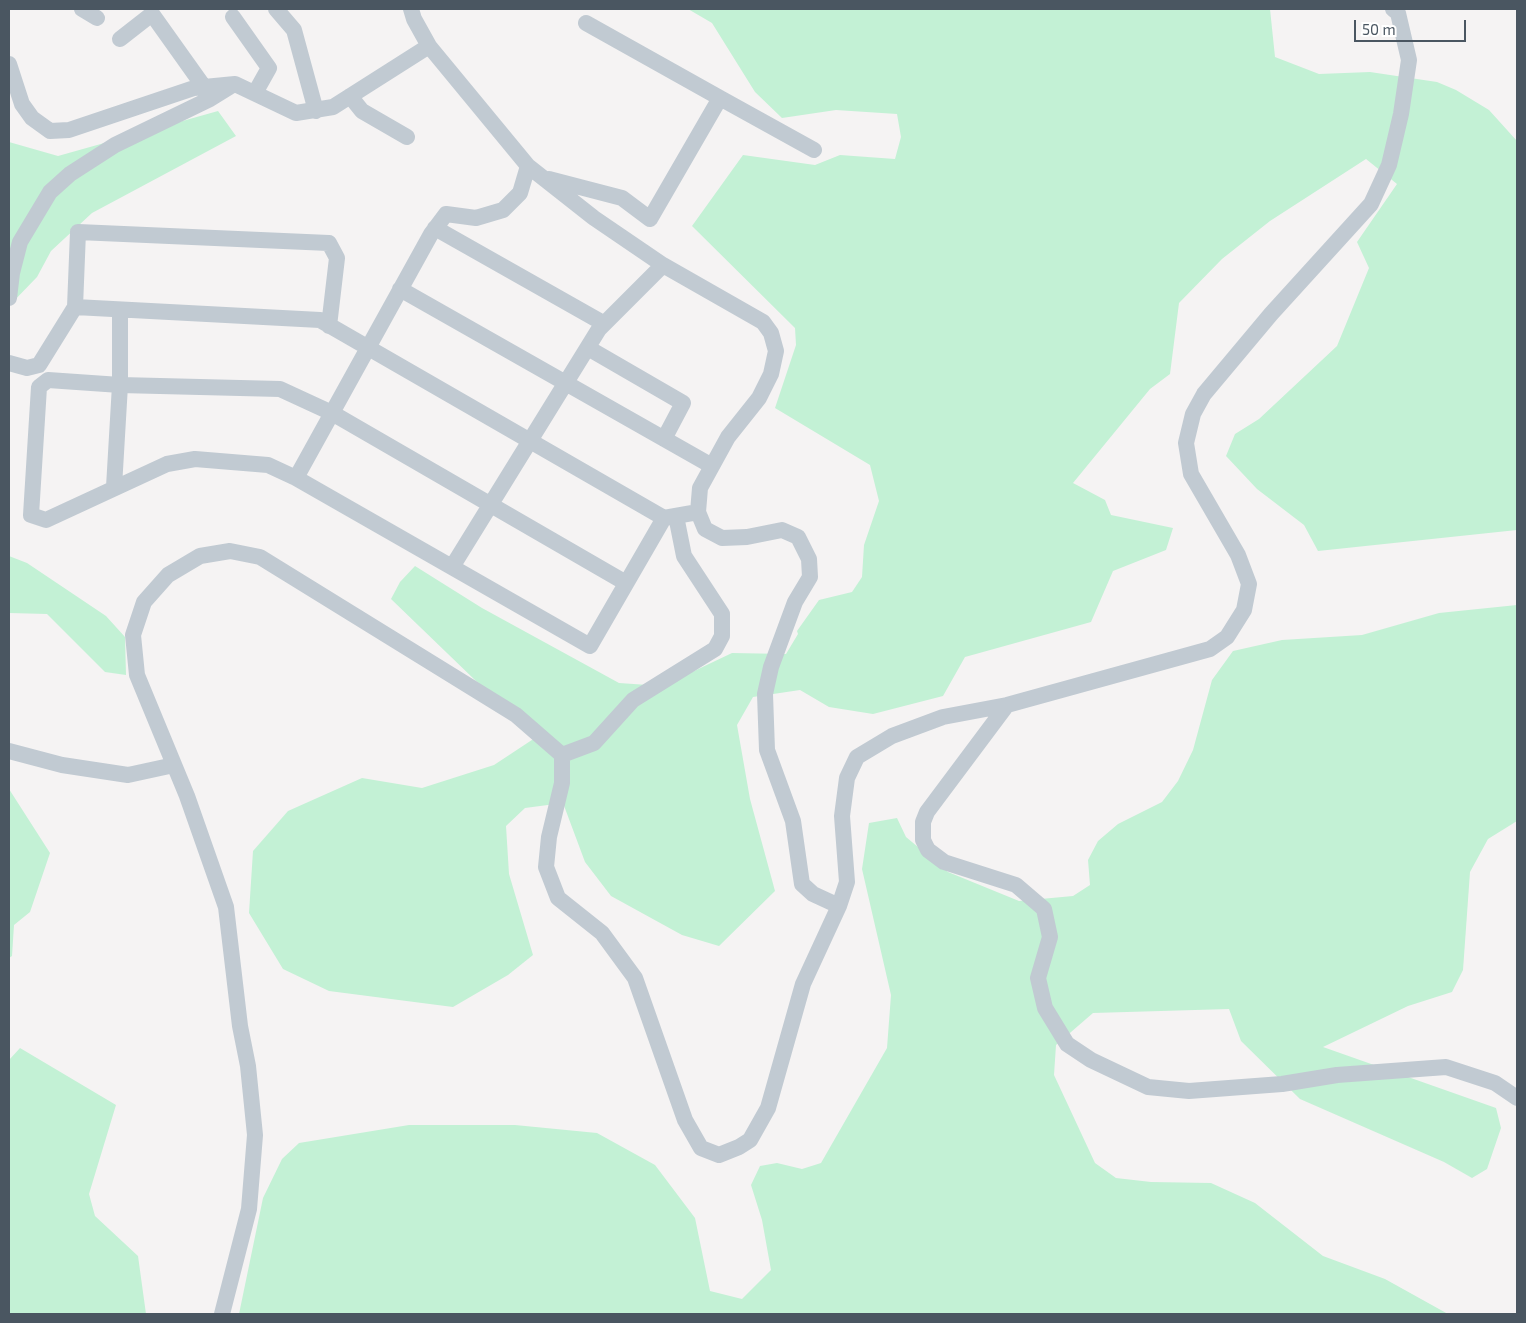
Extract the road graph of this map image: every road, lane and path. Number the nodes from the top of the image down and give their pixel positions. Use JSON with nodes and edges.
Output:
{"nodes":[{"id":1,"x":82,"y":9,"type":"edge"},
{"id":2,"x":276,"y":9,"type":"edge"},
{"id":3,"x":411,"y":9,"type":"edge"},
{"id":4,"x":1393,"y":9,"type":"edge"},
{"id":5,"x":156,"y":12,"type":"edge"},
{"id":6,"x":233,"y":17,"type":"dead end"},
{"id":7,"x":97,"y":18,"type":"dead end"},
{"id":8,"x":586,"y":23,"type":"dead end"},
{"id":9,"x":120,"y":39,"type":"dead end"},
{"id":10,"x":429,"y":46,"type":"junction"},
{"id":11,"x":9,"y":64,"type":"edge"},
{"id":12,"x":235,"y":84,"type":"junction"},
{"id":13,"x":204,"y":87,"type":"junction"},
{"id":14,"x":255,"y":93,"type":"junction"},
{"id":15,"x":350,"y":96,"type":"junction"},
{"id":16,"x":720,"y":98,"type":"junction"},
{"id":17,"x":316,"y":111,"type":"junction"},
{"id":18,"x":407,"y":137,"type":"dead end"},
{"id":19,"x":814,"y":150,"type":"dead end"},
{"id":20,"x":528,"y":166,"type":"junction"},
{"id":21,"x":542,"y":177,"type":"junction"},
{"id":22,"x":435,"y":228,"type":"junction"},
{"id":23,"x":663,"y":265,"type":"junction"},
{"id":24,"x":400,"y":289,"type":"junction"},
{"id":25,"x":9,"y":298,"type":"edge"},
{"id":26,"x":75,"y":307,"type":"junction"},
{"id":27,"x":120,"y":310,"type":"junction"},
{"id":28,"x":603,"y":323,"type":"junction"},
{"id":29,"x":329,"y":326,"type":"junction"},
{"id":30,"x":367,"y":348,"type":"junction"},
{"id":31,"x":588,"y":348,"type":"junction"},
{"id":32,"x":9,"y":363,"type":"edge"},
{"id":33,"x":566,"y":383,"type":"junction"},
{"id":34,"x":120,"y":385,"type":"junction"},
{"id":35,"x":332,"y":413,"type":"junction"},
{"id":36,"x":664,"y":439,"type":"junction"},
{"id":37,"x":530,"y":441,"type":"junction"},
{"id":38,"x":712,"y":466,"type":"junction"},
{"id":39,"x":296,"y":478,"type":"junction"},
{"id":40,"x":114,"y":487,"type":"junction"},
{"id":41,"x":490,"y":506,"type":"junction"},
{"id":42,"x":698,"y":512,"type":"junction"},
{"id":43,"x":670,"y":517,"type":"junction"},
{"id":44,"x":452,"y":567,"type":"junction"},
{"id":45,"x":626,"y":583,"type":"junction"},
{"id":46,"x":1007,"y":705,"type":"junction"},
{"id":47,"x":9,"y":752,"type":"edge"},
{"id":48,"x":562,"y":755,"type":"junction"},
{"id":49,"x":174,"y":765,"type":"junction"},
{"id":50,"x":839,"y":906,"type":"junction"},
{"id":51,"x":1517,"y":1098,"type":"edge"},
{"id":52,"x":222,"y":1314,"type":"edge"}],
"edges":[{"from":1,"to":7,"type":"street"},
{"from":2,"to":17,"type":"street"},
{"from":3,"to":10,"type":"street"},
{"from":4,"to":46,"type":"street"},
{"from":5,"to":9,"type":"street"},
{"from":5,"to":13,"type":"street"},
{"from":6,"to":14,"type":"street"},
{"from":8,"to":16,"type":"street"},
{"from":10,"to":15,"type":"street"},
{"from":10,"to":20,"type":"street"},
{"from":11,"to":13,"type":"street"},
{"from":12,"to":13,"type":"street"},
{"from":12,"to":14,"type":"street"},
{"from":12,"to":25,"type":"street"},
{"from":14,"to":17,"type":"street"},
{"from":15,"to":17,"type":"street"},
{"from":15,"to":18,"type":"street"},
{"from":16,"to":19,"type":"street"},
{"from":16,"to":21,"type":"street"},
{"from":20,"to":21,"type":"street"},
{"from":20,"to":22,"type":"street"},
{"from":21,"to":23,"type":"street"},
{"from":22,"to":24,"type":"street"},
{"from":22,"to":28,"type":"street"},
{"from":23,"to":28,"type":"street"},
{"from":23,"to":38,"type":"street"},
{"from":24,"to":30,"type":"street"},
{"from":24,"to":33,"type":"street"},
{"from":26,"to":27,"type":"street"},
{"from":26,"to":29,"type":"street"},
{"from":26,"to":32,"type":"street"},
{"from":27,"to":29,"type":"street"},
{"from":27,"to":34,"type":"street"},
{"from":28,"to":31,"type":"street"},
{"from":29,"to":30,"type":"street"},
{"from":30,"to":35,"type":"street"},
{"from":30,"to":37,"type":"street"},
{"from":31,"to":33,"type":"street"},
{"from":31,"to":36,"type":"street"},
{"from":33,"to":36,"type":"street"},
{"from":33,"to":37,"type":"street"},
{"from":34,"to":35,"type":"street"},
{"from":34,"to":40,"type":"street"},
{"from":34,"to":40,"type":"street"},
{"from":35,"to":39,"type":"street"},
{"from":35,"to":41,"type":"street"},
{"from":36,"to":38,"type":"street"},
{"from":37,"to":41,"type":"street"},
{"from":37,"to":43,"type":"street"},
{"from":38,"to":42,"type":"street"},
{"from":39,"to":40,"type":"street"},
{"from":39,"to":44,"type":"street"},
{"from":41,"to":44,"type":"street"},
{"from":41,"to":45,"type":"street"},
{"from":42,"to":43,"type":"street"},
{"from":42,"to":50,"type":"street"},
{"from":43,"to":45,"type":"street"},
{"from":43,"to":48,"type":"street"},
{"from":44,"to":45,"type":"street"},
{"from":46,"to":50,"type":"street"},
{"from":46,"to":51,"type":"street"},
{"from":47,"to":49,"type":"street"},
{"from":48,"to":49,"type":"street"},
{"from":48,"to":50,"type":"street"},
{"from":49,"to":52,"type":"street"}]}
